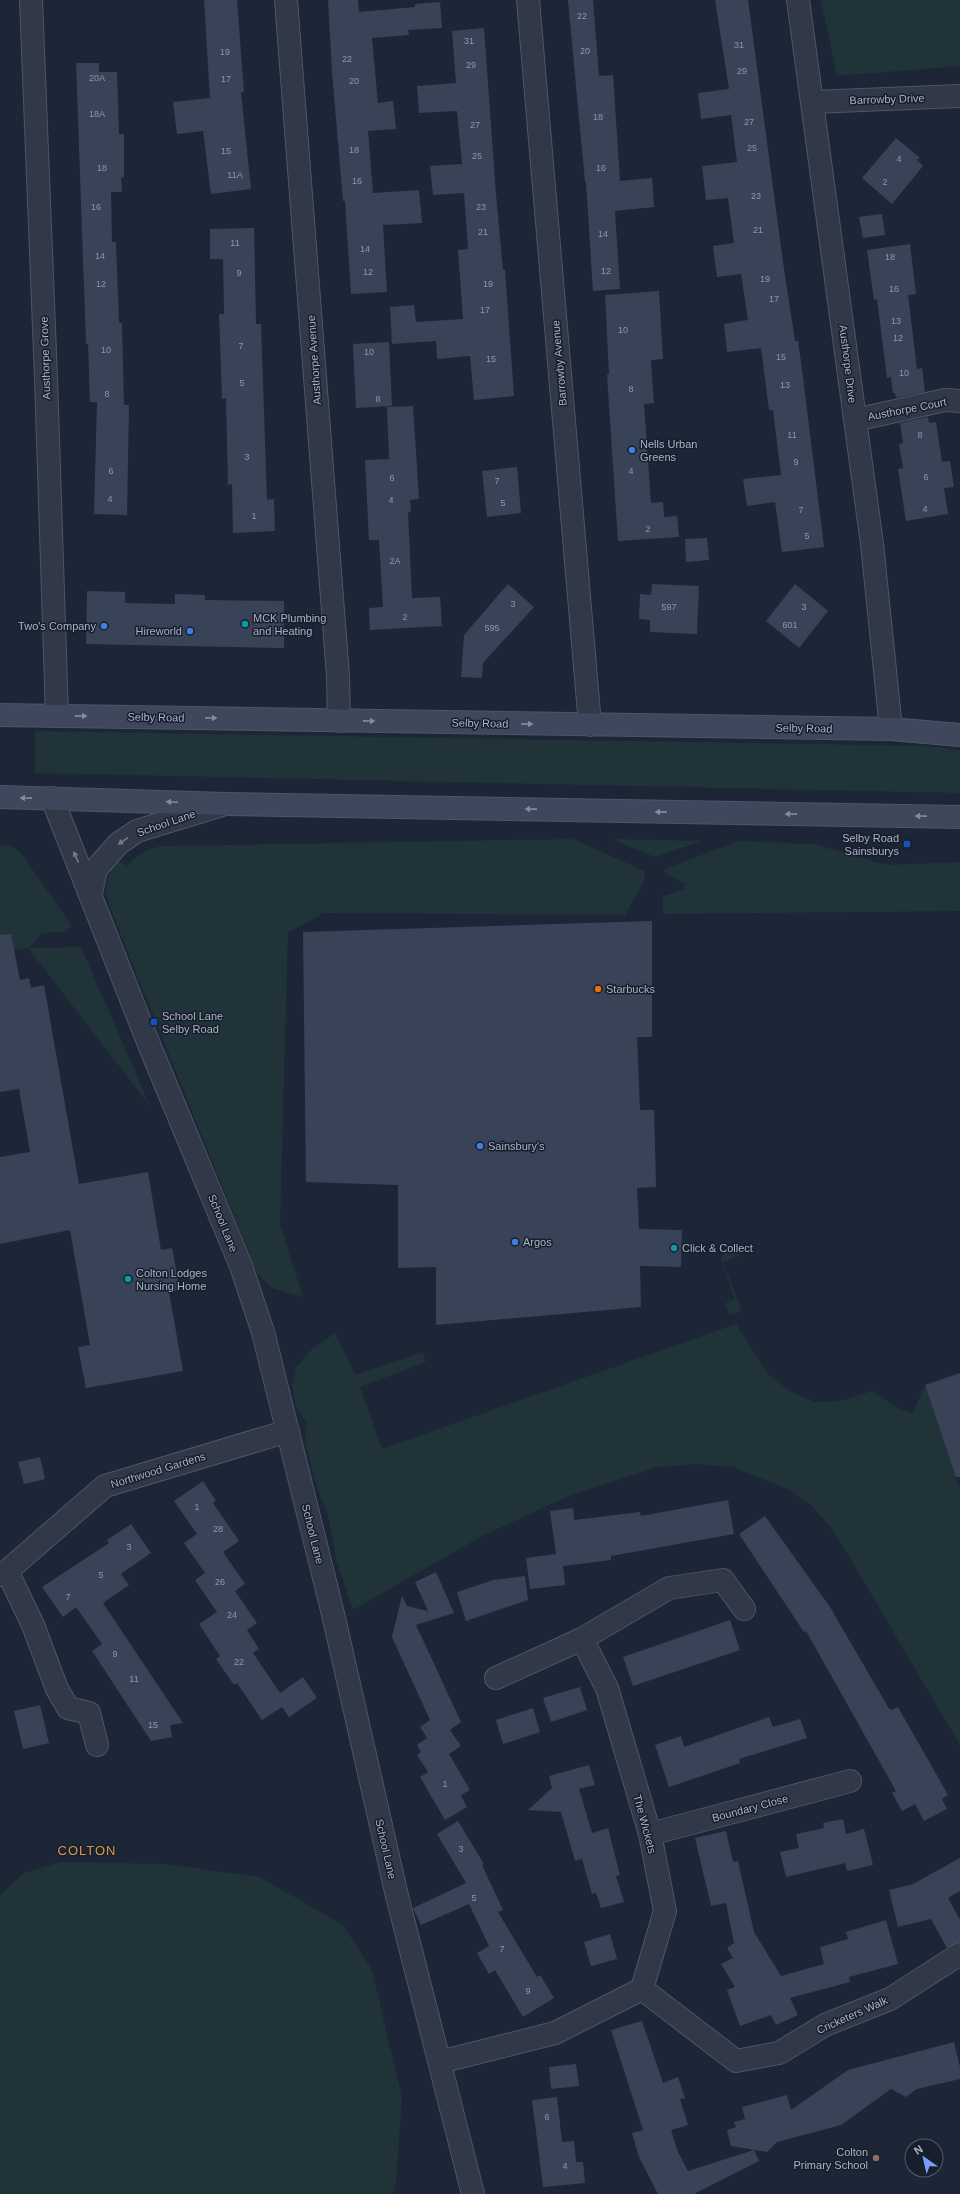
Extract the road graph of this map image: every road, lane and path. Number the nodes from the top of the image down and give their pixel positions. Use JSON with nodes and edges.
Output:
{"nodes":[{"id":1,"x":31,"y":0,"type":"edge"},
{"id":2,"x":286,"y":0,"type":"edge"},
{"id":3,"x":528,"y":0,"type":"edge"},
{"id":4,"x":798,"y":0,"type":"edge"},
{"id":5,"x":960,"y":96,"type":"edge"},
{"id":6,"x":813,"y":102,"type":"junction"},
{"id":7,"x":960,"y":401,"type":"edge"},
{"id":8,"x":855,"y":420,"type":"junction"},
{"id":9,"x":0,"y":715,"type":"edge"},
{"id":10,"x":56,"y":716,"type":"junction"},
{"id":11,"x":339,"y":721,"type":"junction"},
{"id":12,"x":590,"y":725,"type":"junction"},
{"id":13,"x":891,"y":729,"type":"junction"},
{"id":14,"x":960,"y":735,"type":"edge"},
{"id":15,"x":0,"y":797,"type":"edge"},
{"id":16,"x":52,"y":798,"type":"junction"},
{"id":17,"x":225,"y":804,"type":"junction"},
{"id":18,"x":960,"y":817,"type":"edge"},
{"id":19,"x":91,"y":893,"type":"junction"},
{"id":20,"x":288,"y":1431,"type":"junction"},
{"id":21,"x":4,"y":1573,"type":"edge"},
{"id":22,"x":744,"y":1609,"type":"dead end"},
{"id":23,"x":582,"y":1639,"type":"junction"},
{"id":24,"x":496,"y":1678,"type":"dead end"},
{"id":25,"x":98,"y":1745,"type":"dead end"},
{"id":26,"x":850,"y":1781,"type":"dead end"},
{"id":27,"x":650,"y":1834,"type":"junction"},
{"id":28,"x":960,"y":1954,"type":"edge"},
{"id":29,"x":642,"y":1989,"type":"junction"},
{"id":30,"x":440,"y":2062,"type":"junction"},
{"id":31,"x":473,"y":2194,"type":"edge"}],
"edges":[{"from":1,"to":10,"type":"street","name":"Austhorpe Grove"},
{"from":2,"to":11,"type":"street","name":"Austhorpe Avenue"},
{"from":3,"to":12,"type":"street","name":"Barrowby Avenue"},
{"from":4,"to":6,"type":"street","name":"Austhorpe Drive"},
{"from":5,"to":6,"type":"street","name":"Barrowby Drive"},
{"from":6,"to":8,"type":"street","name":"Austhorpe Drive"},
{"from":7,"to":8,"type":"street","name":"Austhorpe Court"},
{"from":8,"to":13,"type":"street","name":"Austhorpe Drive"},
{"from":9,"to":10,"type":"main road","name":"Selby Road"},
{"from":10,"to":11,"type":"main road","name":"Selby Road","one_way":true},
{"from":11,"to":12,"type":"main road","name":"Selby Road","one_way":true},
{"from":12,"to":13,"type":"main road","name":"Selby Road"},
{"from":13,"to":14,"type":"main road","name":"Selby Road"},
{"from":16,"to":15,"type":"main road","one_way":true},
{"from":17,"to":16,"type":"main road","one_way":true},
{"from":19,"to":16,"type":"street","name":"School Lane","one_way":true},
{"from":18,"to":17,"type":"main road","one_way":true},
{"from":17,"to":19,"type":"street","name":"School Lane","one_way":true},
{"from":19,"to":20,"type":"street","name":"School Lane"},
{"from":20,"to":21,"type":"street","name":"Northwood Gardens"},
{"from":20,"to":30,"type":"street","name":"School Lane"},
{"from":21,"to":25,"type":"street","name":"Northwood Gardens"},
{"from":22,"to":23,"type":"street"},
{"from":23,"to":24,"type":"street"},
{"from":23,"to":27,"type":"street","name":"The Wickets"},
{"from":26,"to":27,"type":"street","name":"Boundary Close"},
{"from":27,"to":29,"type":"street","name":"The Wickets"},
{"from":28,"to":29,"type":"street","name":"Cricketers Walk"},
{"from":29,"to":30,"type":"street"},
{"from":30,"to":31,"type":"street","name":"School Lane"}]}
